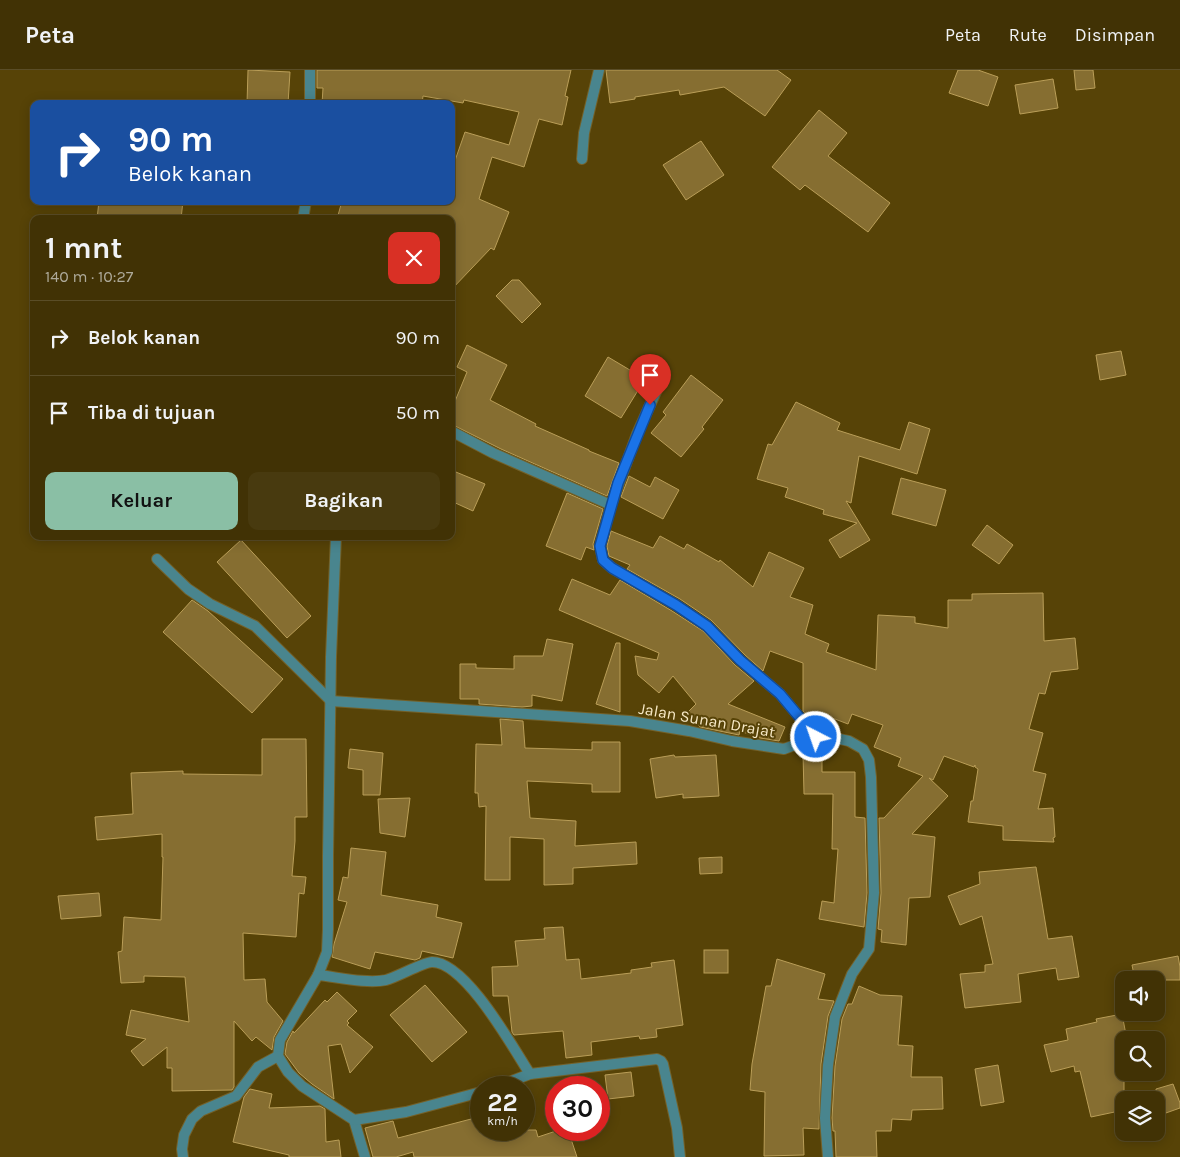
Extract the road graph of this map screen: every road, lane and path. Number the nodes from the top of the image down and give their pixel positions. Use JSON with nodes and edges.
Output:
{"nodes":[{"id":1,"x":310,"y":70,"type":"edge"},
{"id":2,"x":599,"y":70,"type":"edge"},
{"id":3,"x":310,"y":100,"type":"edge"},
{"id":4,"x":582,"y":159,"type":"dead end"},
{"id":5,"x":664,"y":374,"type":"dead end"},
{"id":6,"x":455,"y":434,"type":"edge"},
{"id":7,"x":611,"y":505,"type":"junction"},
{"id":8,"x":336,"y":540,"type":"edge"},
{"id":9,"x":157,"y":559,"type":"dead end"},
{"id":10,"x":331,"y":701,"type":"junction"},
{"id":11,"x":816,"y":737,"type":"junction"},
{"id":12,"x":318,"y":975,"type":"junction"},
{"id":13,"x":278,"y":1056,"type":"junction"},
{"id":14,"x":530,"y":1074,"type":"junction"},
{"id":15,"x":525,"y":1076,"type":"edge"},
{"id":16,"x":470,"y":1095,"type":"edge"},
{"id":17,"x":354,"y":1120,"type":"junction"},
{"id":18,"x":183,"y":1157,"type":"edge"},
{"id":19,"x":366,"y":1157,"type":"edge"},
{"id":20,"x":680,"y":1157,"type":"edge"},
{"id":21,"x":828,"y":1157,"type":"edge"}],
"edges":[{"from":1,"to":3,"type":"street"},
{"from":2,"to":4,"type":"street"},
{"from":5,"to":7,"type":"street"},
{"from":6,"to":7,"type":"street"},
{"from":7,"to":11,"type":"street"},
{"from":8,"to":10,"type":"street"},
{"from":9,"to":10,"type":"street"},
{"from":10,"to":11,"type":"street","name":"Jalan Sunan Drajat"},
{"from":10,"to":12,"type":"street"},
{"from":11,"to":21,"type":"street","name":"Jalan Sunan Drajat"},
{"from":12,"to":13,"type":"street"},
{"from":12,"to":14,"type":"street"},
{"from":13,"to":17,"type":"street"},
{"from":13,"to":18,"type":"street"},
{"from":14,"to":15,"type":"street"},
{"from":14,"to":20,"type":"street"},
{"from":16,"to":17,"type":"street"},
{"from":17,"to":19,"type":"street"}]}
